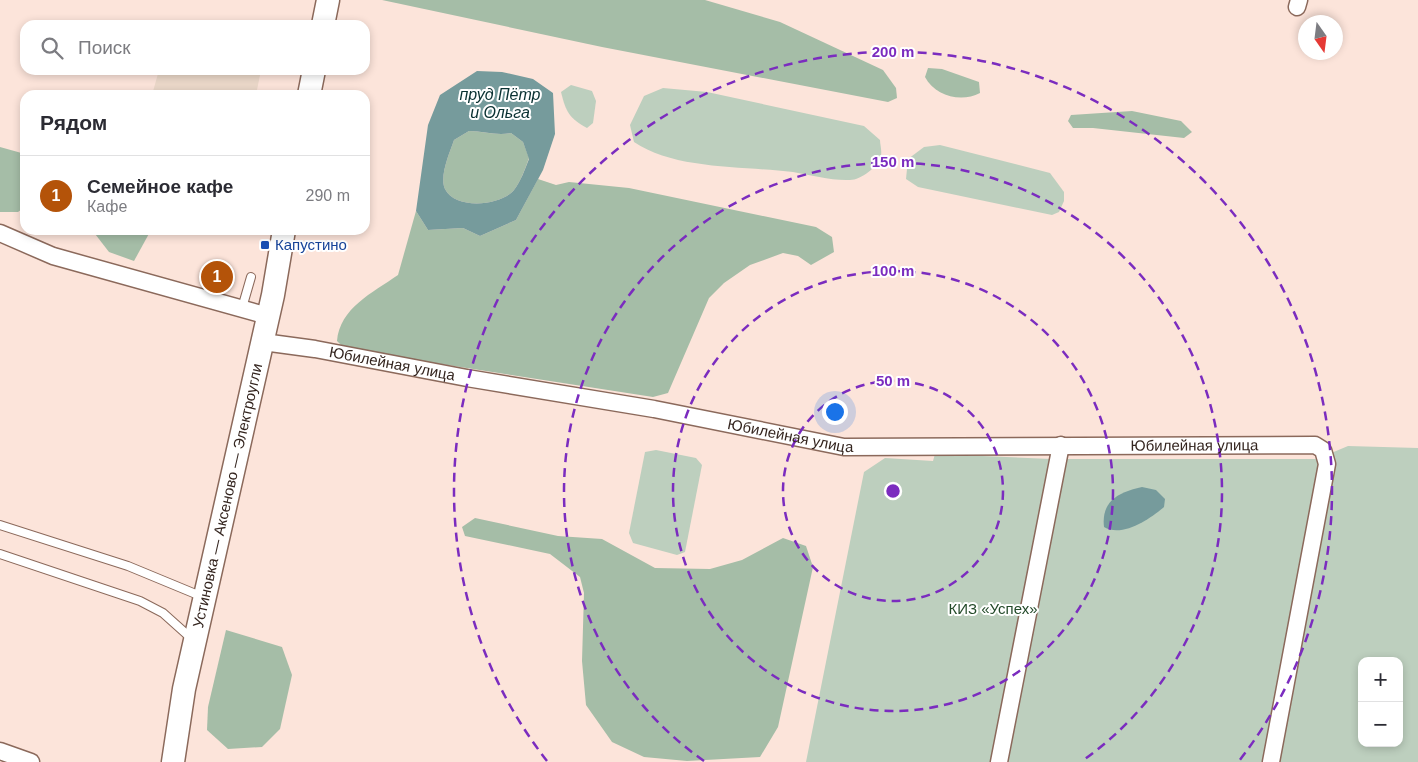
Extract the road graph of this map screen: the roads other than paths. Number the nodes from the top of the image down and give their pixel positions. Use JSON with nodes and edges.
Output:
{"nodes":[{"id":1,"x":328,"y":0,"type":"edge"},
{"id":2,"x":324,"y":20,"type":"edge"},
{"id":3,"x":313,"y":75,"type":"edge"},
{"id":4,"x":310,"y":90,"type":"edge"},
{"id":5,"x":0,"y":233,"type":"edge"},
{"id":6,"x":283,"y":235,"type":"edge"},
{"id":7,"x":252,"y":277,"type":"dead end"},
{"id":8,"x":242,"y":308,"type":"junction"},
{"id":9,"x":268,"y":316,"type":"junction"},
{"id":10,"x":263,"y":342,"type":"junction"},
{"id":11,"x":1061,"y":445,"type":"junction"},
{"id":12,"x":0,"y":526,"type":"edge"},
{"id":13,"x":0,"y":554,"type":"edge"},
{"id":14,"x":209,"y":587,"type":"junction"},
{"id":15,"x":194,"y":641,"type":"junction"},
{"id":16,"x":0,"y":751,"type":"edge"},
{"id":17,"x":174,"y":752,"type":"edge"},
{"id":18,"x":31,"y":762,"type":"edge"},
{"id":19,"x":999,"y":762,"type":"edge"},
{"id":20,"x":1270,"y":762,"type":"edge"}],
"edges":[{"from":1,"to":2,"type":"main road"},
{"from":3,"to":4,"type":"main road"},
{"from":5,"to":8,"type":"street"},
{"from":6,"to":9,"type":"main road","name":"Устиновка — Аксеново — Электроугли"},
{"from":7,"to":8,"type":"lane"},
{"from":8,"to":9,"type":"street"},
{"from":9,"to":10,"type":"main road","name":"Устиновка — Аксеново — Электроугли"},
{"from":10,"to":11,"type":"street","name":"Юбилейная улица"},
{"from":10,"to":14,"type":"main road","name":"Устиновка — Аксеново — Электроугли"},
{"from":11,"to":19,"type":"street"},
{"from":11,"to":20,"type":"street","name":"Юбилейная улица"},
{"from":12,"to":14,"type":"lane"},
{"from":13,"to":15,"type":"lane"},
{"from":14,"to":15,"type":"main road","name":"Устиновка — Аксеново — Электроугли"},
{"from":15,"to":17,"type":"main road","name":"Устиновка — Аксеново — Электроугли"},
{"from":16,"to":18,"type":"street"}]}
